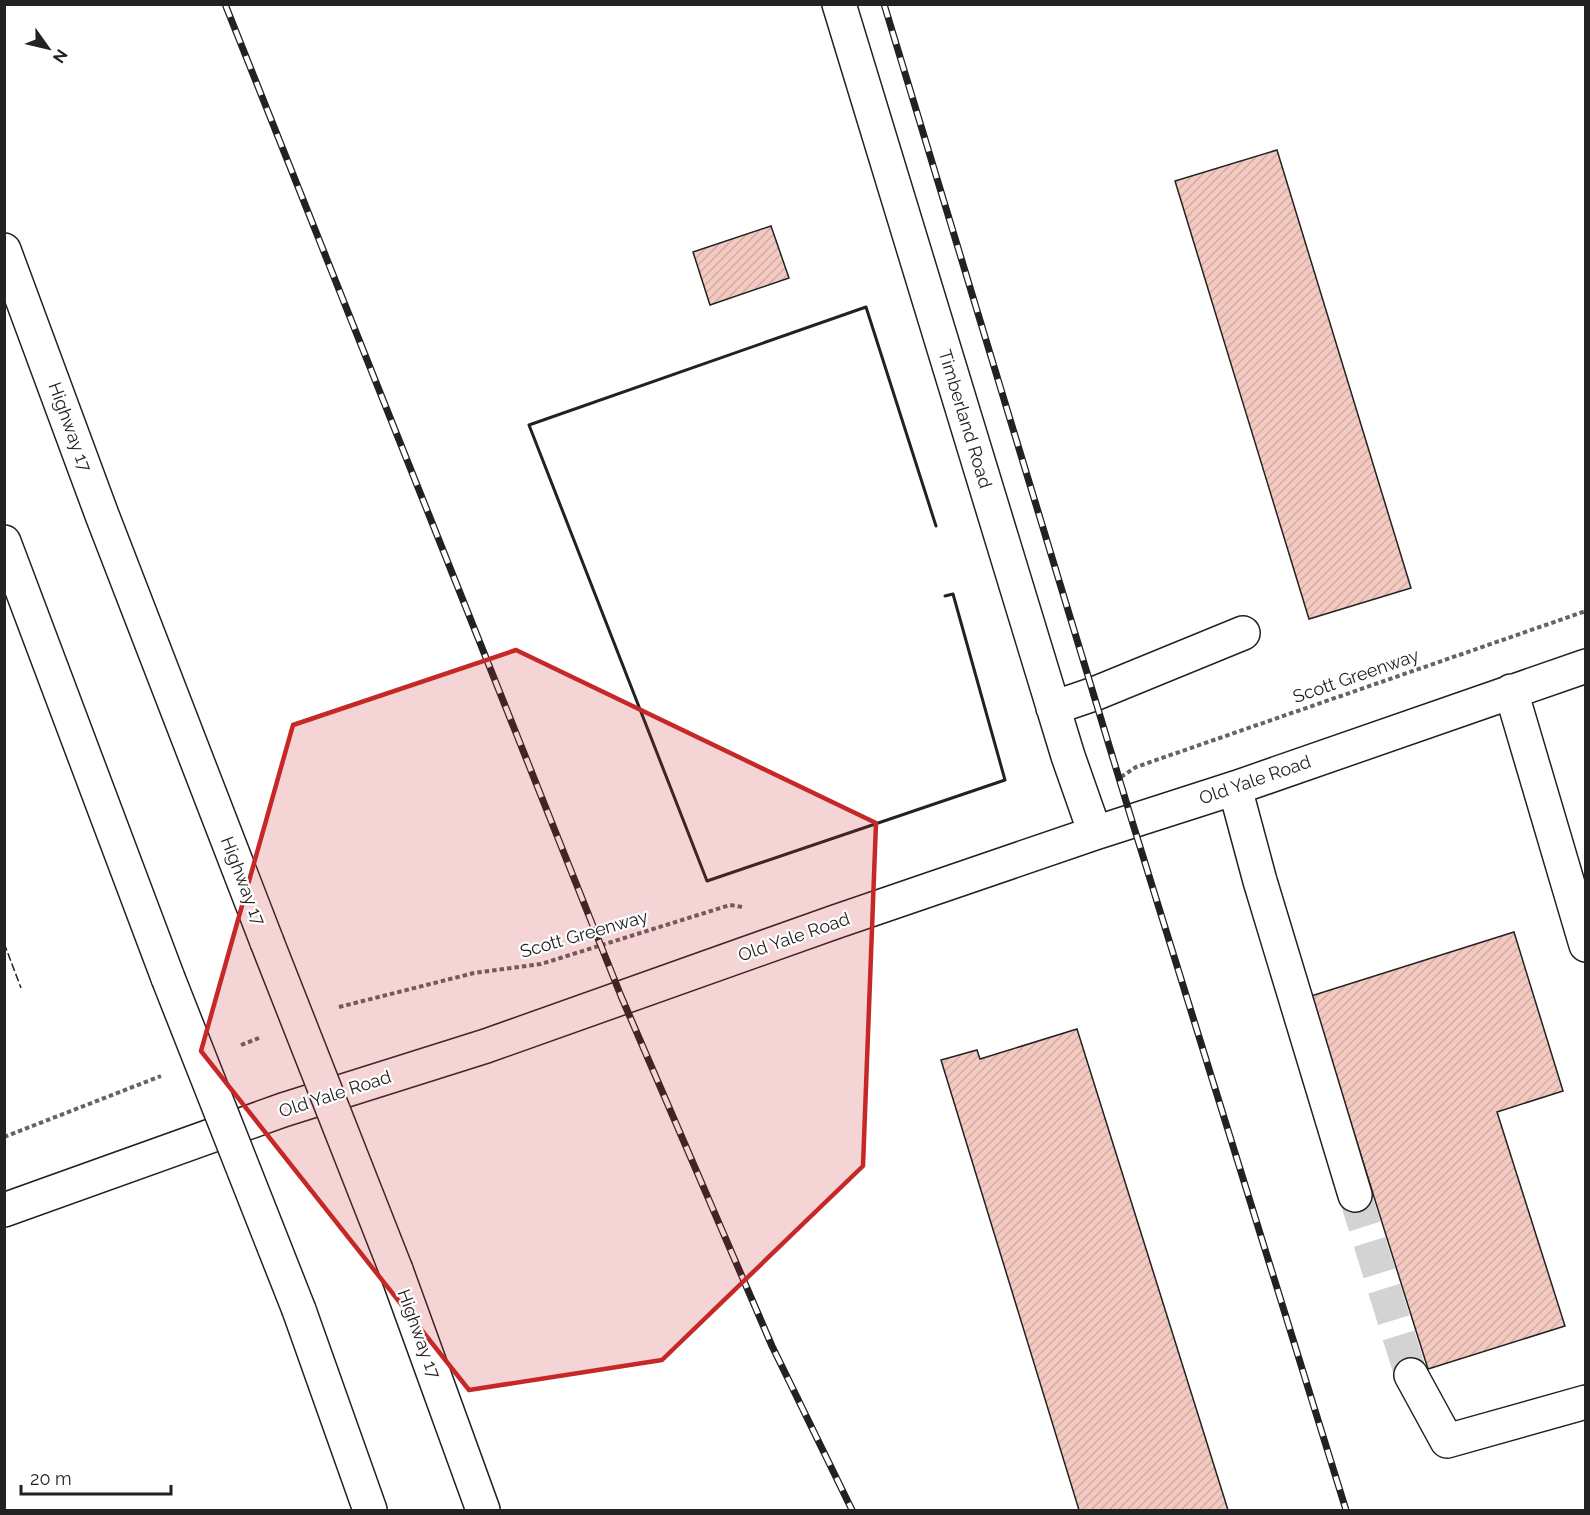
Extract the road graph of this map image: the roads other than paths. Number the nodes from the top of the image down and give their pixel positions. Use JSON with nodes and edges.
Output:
{"nodes":[{"id":1,"x":839,"y":4,"type":"edge"},
{"id":2,"x":4,"y":250,"type":"edge"},
{"id":3,"x":4,"y":543,"type":"edge"},
{"id":4,"x":1243,"y":633,"type":"dead end"},
{"id":5,"x":1586,"y":666,"type":"edge"},
{"id":6,"x":1511,"y":691,"type":"junction"},
{"id":7,"x":1053,"y":708,"type":"junction"},
{"id":8,"x":1234,"y":788,"type":"junction"},
{"id":9,"x":1095,"y":832,"type":"junction"},
{"id":10,"x":1586,"y":945,"type":"edge"},
{"id":11,"x":1355,"y":1195,"type":"tunnel mouth"},
{"id":12,"x":4,"y":1210,"type":"edge"},
{"id":13,"x":1411,"y":1375,"type":"tunnel mouth"},
{"id":14,"x":1586,"y":1402,"type":"edge"},
{"id":15,"x":370,"y":1510,"type":"edge"},
{"id":16,"x":483,"y":1510,"type":"edge"}],
"edges":[{"from":1,"to":7,"type":"main road","name":"Timberland Road"},
{"from":2,"to":16,"type":"main road","name":"Highway 17","bridge":true},
{"from":3,"to":15,"type":"main road","bridge":true},
{"from":4,"to":7,"type":"main road"},
{"from":5,"to":6,"type":"main road","name":"Old Yale Road"},
{"from":6,"to":8,"type":"main road","name":"Old Yale Road"},
{"from":6,"to":10,"type":"main road"},
{"from":7,"to":9,"type":"main road","name":"Timberland Road"},
{"from":8,"to":9,"type":"main road","name":"Old Yale Road"},
{"from":8,"to":11,"type":"main road"},
{"from":9,"to":12,"type":"main road","name":"Old Yale Road"},
{"from":13,"to":14,"type":"main road"}]}
